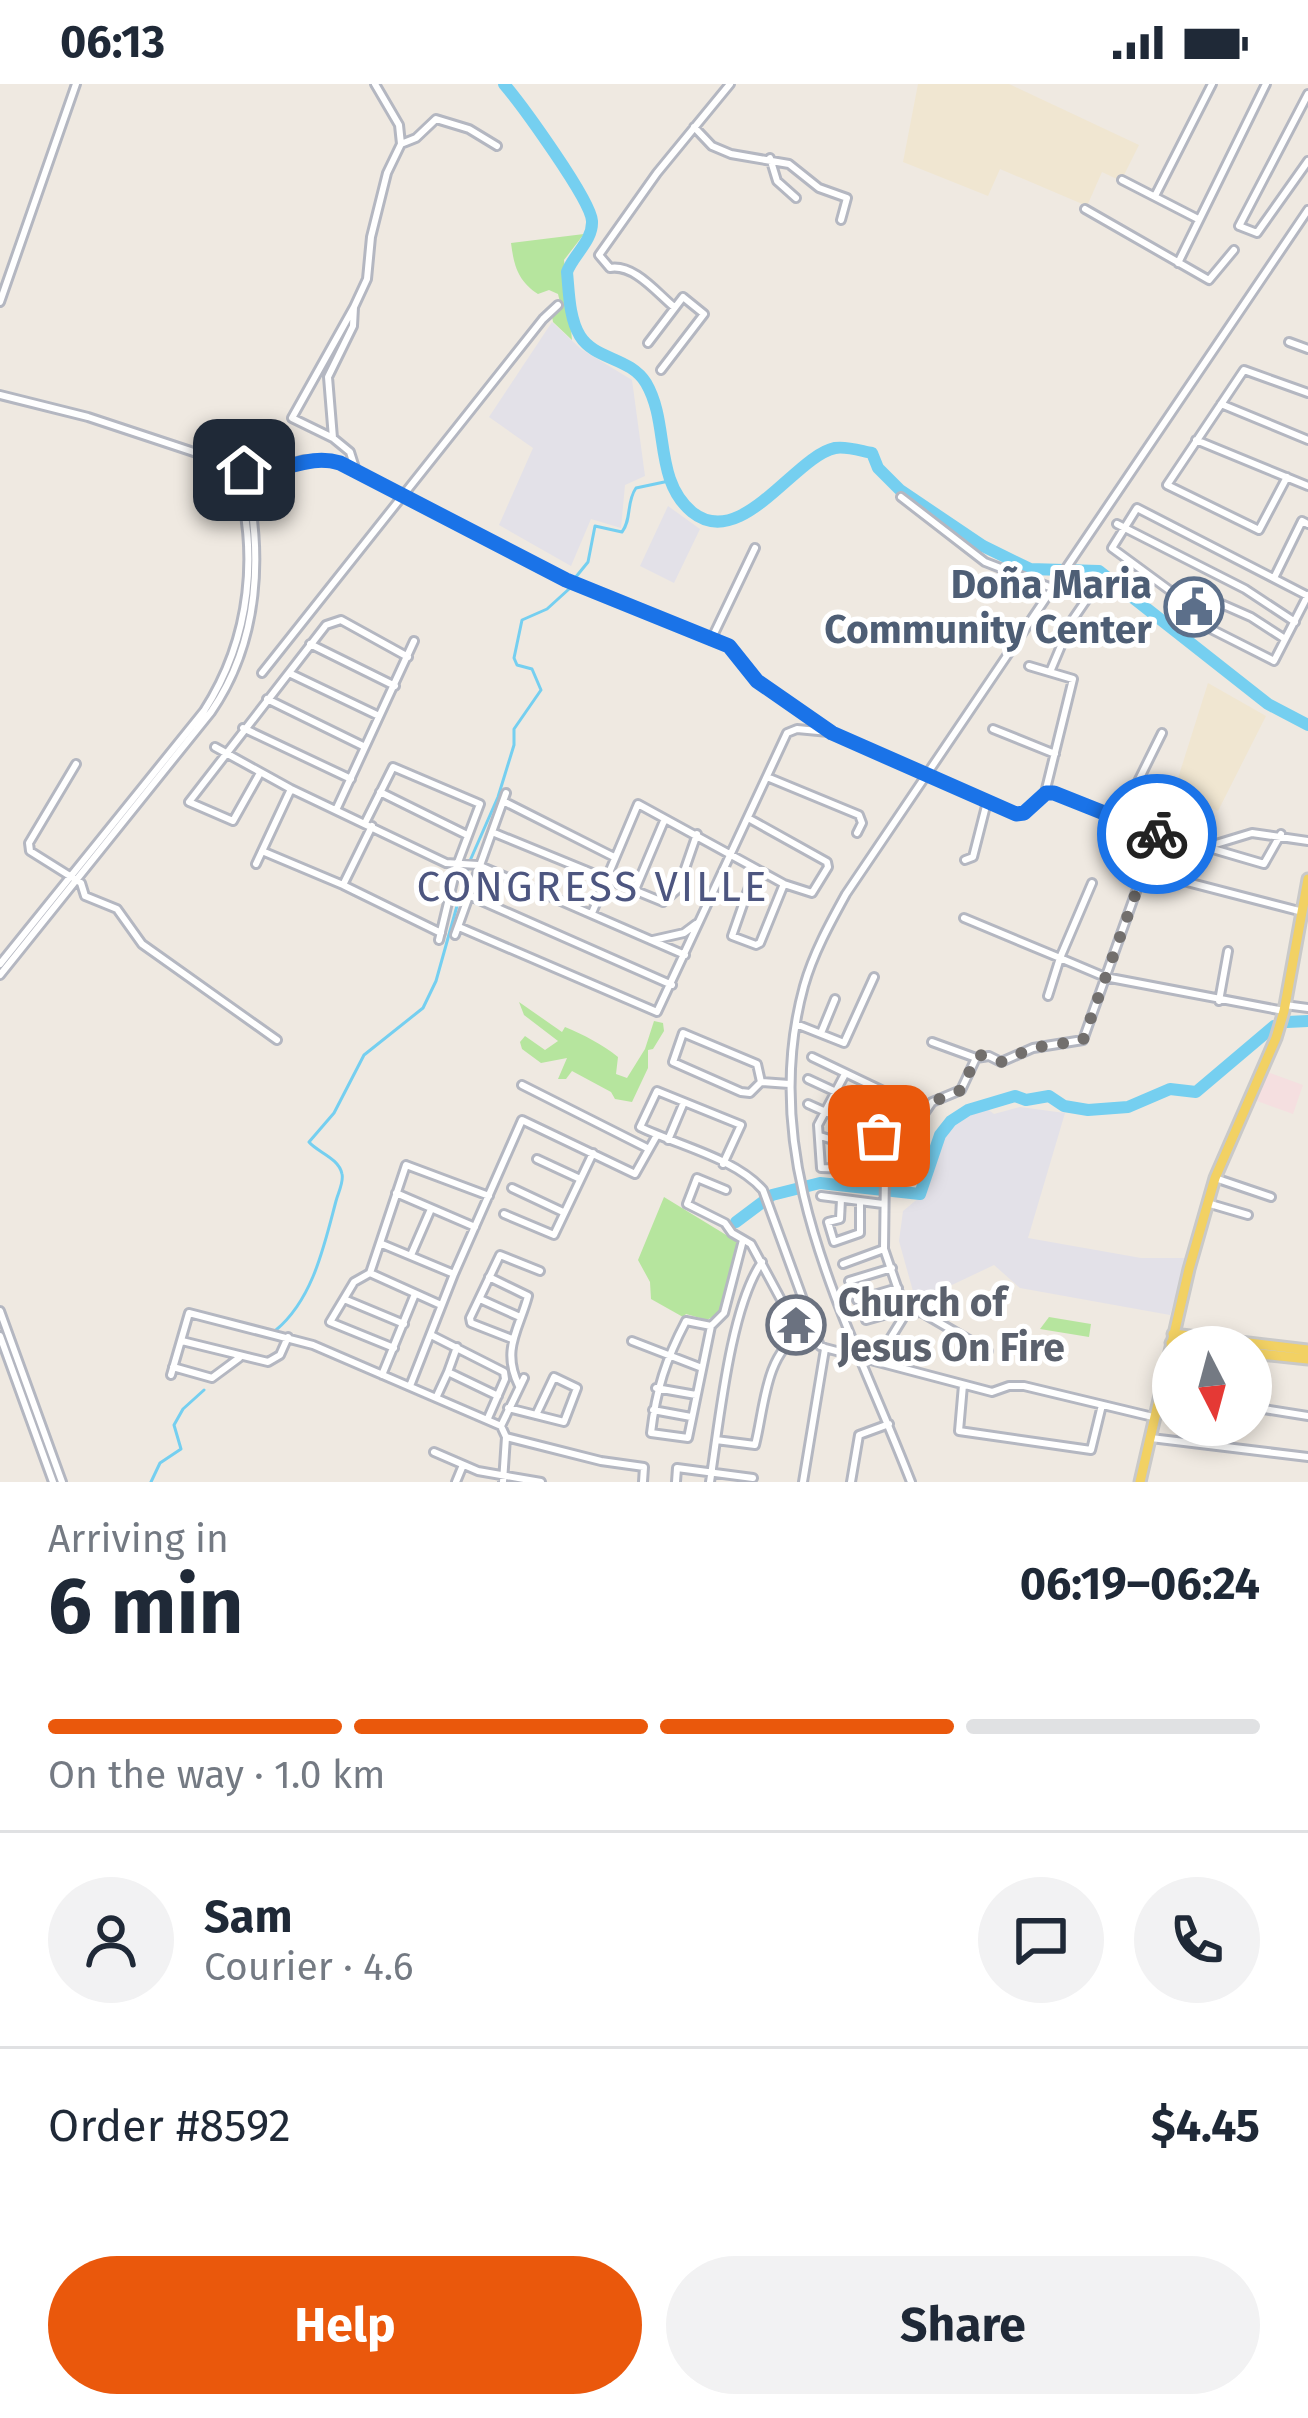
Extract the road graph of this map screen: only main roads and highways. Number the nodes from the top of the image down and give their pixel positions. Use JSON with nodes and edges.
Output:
{"nodes":[{"id":1,"x":1308,"y":879,"type":"edge"},
{"id":2,"x":1175,"y":1326,"type":"edge"},
{"id":3,"x":1272,"y":1347,"type":"edge"},
{"id":4,"x":1308,"y":1350,"type":"edge"},
{"id":5,"x":1272,"y":1356,"type":"edge"},
{"id":6,"x":1308,"y":1360,"type":"edge"},
{"id":7,"x":1152,"y":1422,"type":"edge"},
{"id":8,"x":1140,"y":1482,"type":"edge"}],
"edges":[{"from":1,"to":2,"type":"main road"},
{"from":3,"to":4,"type":"main road"},
{"from":5,"to":6,"type":"main road"},
{"from":7,"to":8,"type":"main road"}]}
